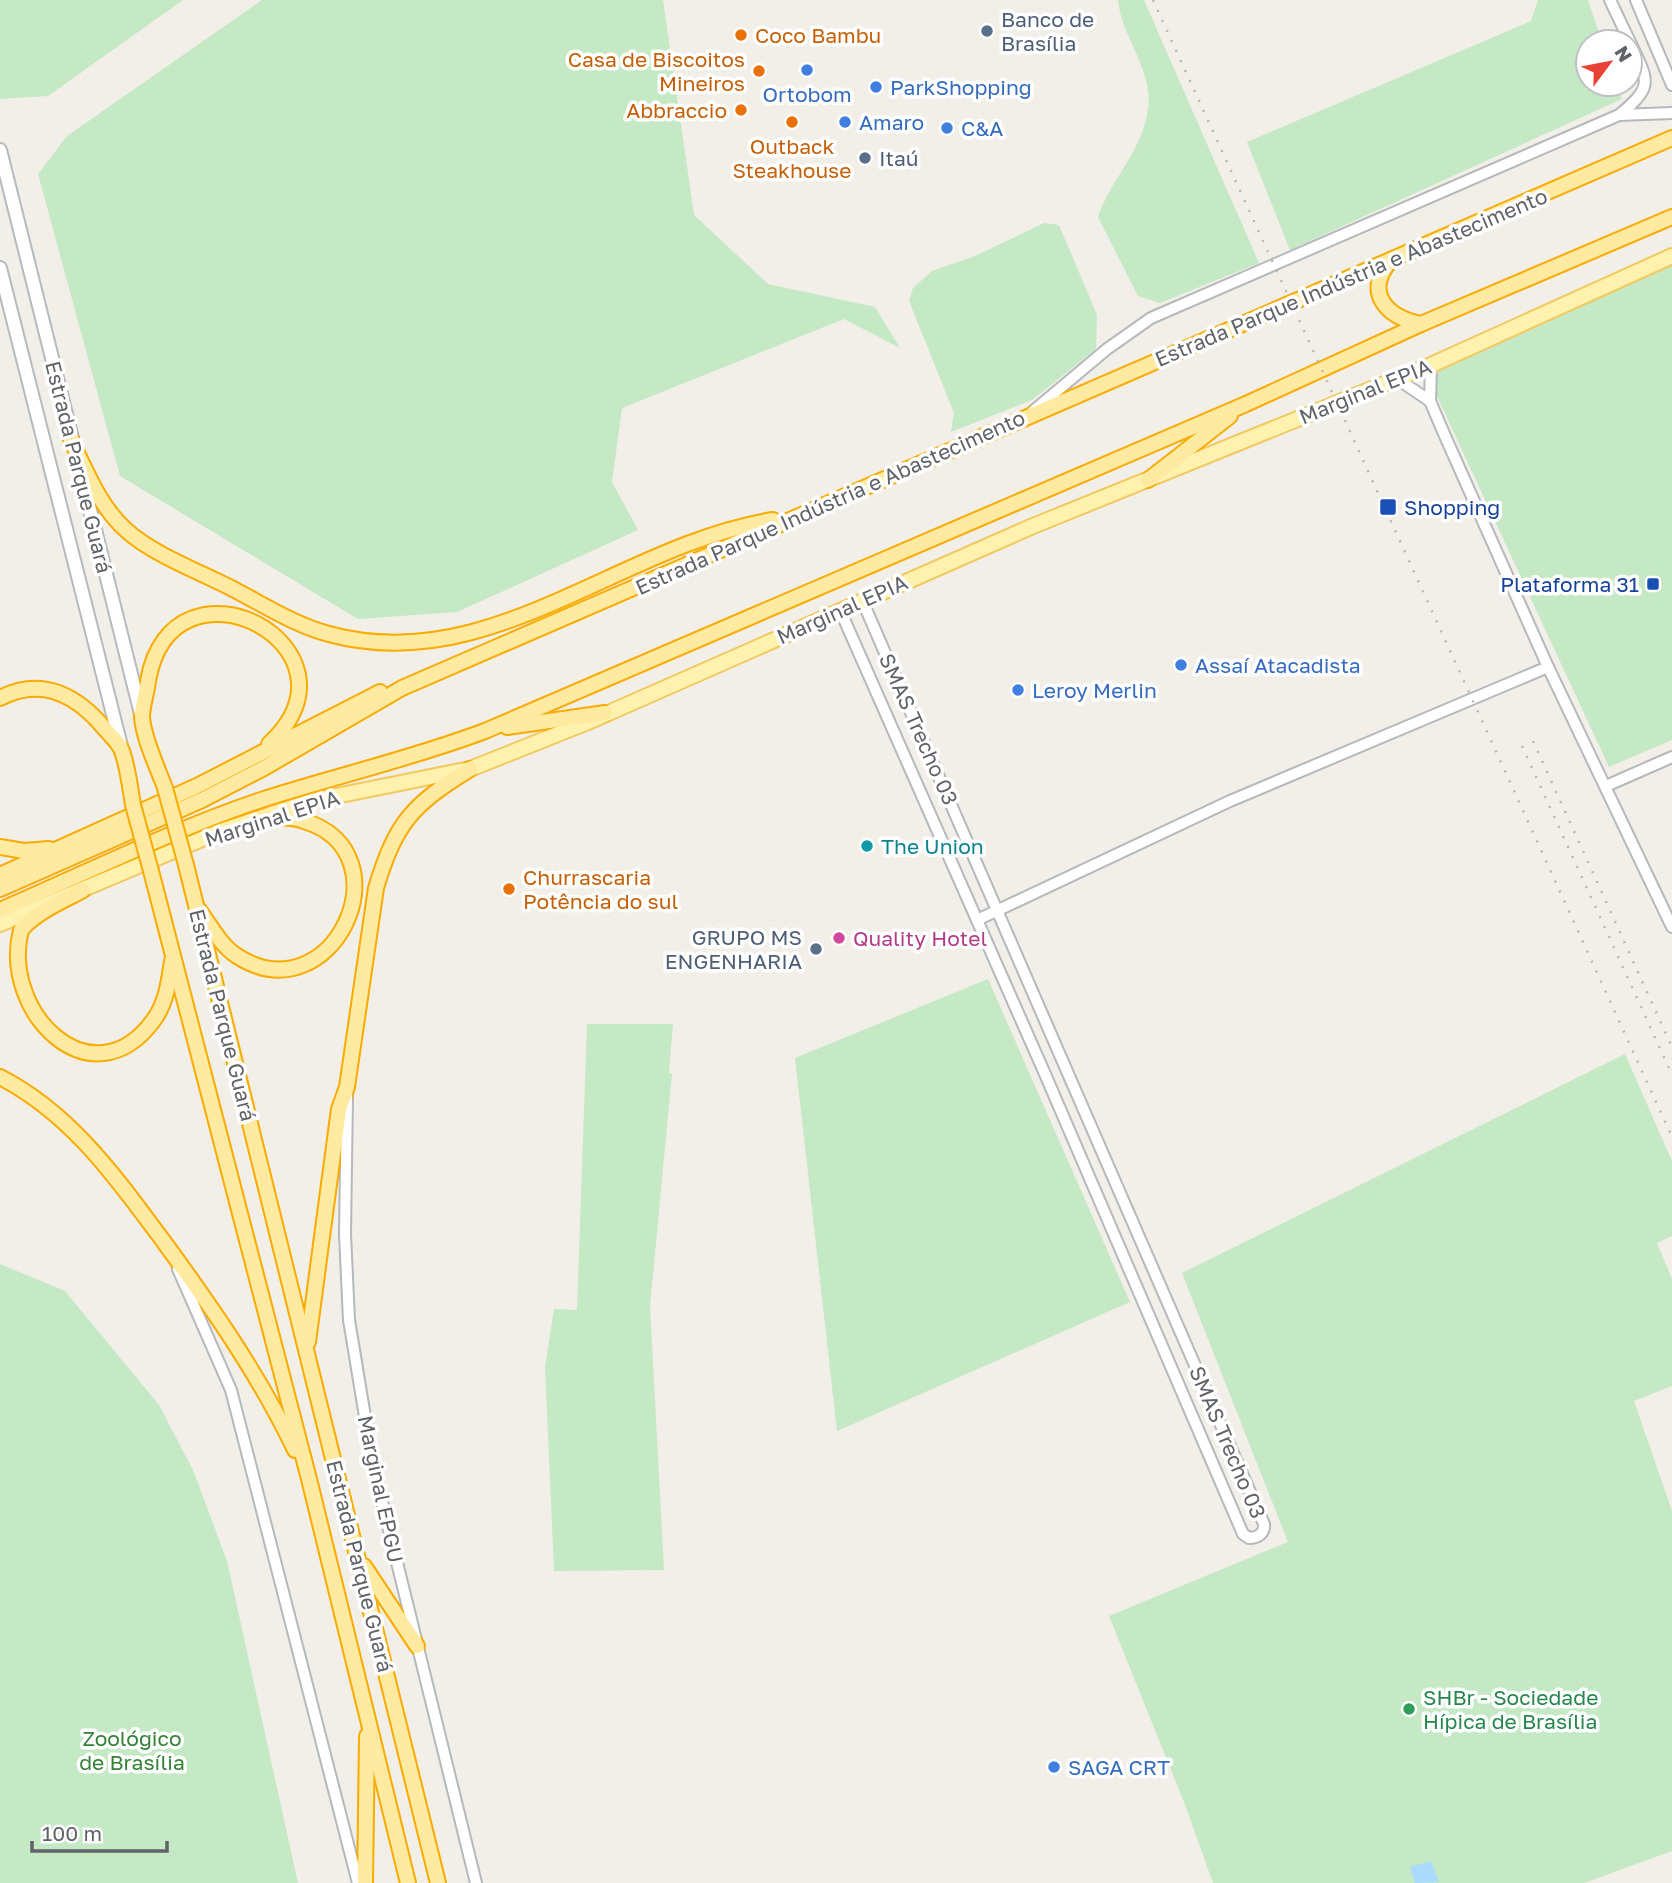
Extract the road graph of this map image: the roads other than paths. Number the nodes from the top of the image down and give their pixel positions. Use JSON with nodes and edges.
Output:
{"nodes":[{"id":1,"x":1610,"y":0,"type":"edge"},
{"id":2,"x":1636,"y":0,"type":"edge"},
{"id":3,"x":1623,"y":28,"type":"edge"},
{"id":4,"x":1657,"y":51,"type":"junction"},
{"id":5,"x":1644,"y":58,"type":"edge"},
{"id":6,"x":1672,"y":85,"type":"edge"},
{"id":7,"x":1640,"y":98,"type":"edge"},
{"id":8,"x":1672,"y":113,"type":"edge"},
{"id":9,"x":1619,"y":115,"type":"junction"},
{"id":10,"x":1672,"y":138,"type":"edge"},
{"id":11,"x":0,"y":150,"type":"edge"},
{"id":12,"x":1672,"y":217,"type":"edge"},
{"id":13,"x":1672,"y":257,"type":"edge"},
{"id":14,"x":1392,"y":260,"type":"junction"},
{"id":15,"x":0,"y":268,"type":"edge"},
{"id":16,"x":1421,"y":324,"type":"junction"},
{"id":17,"x":1431,"y":365,"type":"junction"},
{"id":18,"x":1396,"y":378,"type":"junction"},
{"id":19,"x":1430,"y":401,"type":"junction"},
{"id":20,"x":1246,"y":404,"type":"junction"},
{"id":21,"x":1027,"y":416,"type":"junction"},
{"id":22,"x":71,"y":440,"type":"junction"},
{"id":23,"x":1148,"y":480,"type":"junction"},
{"id":24,"x":795,"y":517,"type":"junction"},
{"id":25,"x":862,"y":600,"type":"junction"},
{"id":26,"x":840,"y":610,"type":"junction"},
{"id":27,"x":880,"y":639,"type":"junction"},
{"id":28,"x":859,"y":650,"type":"junction"},
{"id":29,"x":1548,"y":667,"type":"junction"},
{"id":30,"x":402,"y":688,"type":"junction"},
{"id":31,"x":0,"y":698,"type":"edge"},
{"id":32,"x":605,"y":713,"type":"junction"},
{"id":33,"x":142,"y":718,"type":"junction"},
{"id":34,"x":485,"y":731,"type":"junction"},
{"id":35,"x":121,"y":748,"type":"junction"},
{"id":36,"x":1672,"y":757,"type":"edge"},
{"id":37,"x":252,"y":759,"type":"junction"},
{"id":38,"x":470,"y":769,"type":"junction"},
{"id":39,"x":1606,"y":786,"type":"junction"},
{"id":40,"x":305,"y":787,"type":"junction"},
{"id":41,"x":265,"y":816,"type":"junction"},
{"id":42,"x":68,"y":845,"type":"junction"},
{"id":43,"x":0,"y":847,"type":"edge"},
{"id":44,"x":0,"y":875,"type":"edge"},
{"id":45,"x":0,"y":889,"type":"edge"},
{"id":46,"x":83,"y":890,"type":"junction"},
{"id":47,"x":196,"y":905,"type":"junction"},
{"id":48,"x":0,"y":909,"type":"edge"},
{"id":49,"x":998,"y":910,"type":"junction"},
{"id":50,"x":977,"y":920,"type":"junction"},
{"id":51,"x":0,"y":924,"type":"edge"},
{"id":52,"x":1672,"y":927,"type":"edge"},
{"id":53,"x":174,"y":952,"type":"junction"},
{"id":54,"x":5,"y":969,"type":"dead end"},
{"id":55,"x":32,"y":1034,"type":"dead end"},
{"id":56,"x":1065,"y":1065,"type":"junction"},
{"id":57,"x":0,"y":1077,"type":"edge"},
{"id":58,"x":1070,"y":1077,"type":"junction"},
{"id":59,"x":1048,"y":1079,"type":"junction"},
{"id":60,"x":347,"y":1087,"type":"junction"},
{"id":61,"x":168,"y":1247,"type":"junction"},
{"id":62,"x":307,"y":1348,"type":"junction"},
{"id":63,"x":309,"y":1479,"type":"junction"},
{"id":64,"x":357,"y":1556,"type":"junction"},
{"id":65,"x":417,"y":1646,"type":"junction"},
{"id":66,"x":368,"y":1721,"type":"junction"},
{"id":67,"x":358,"y":1883,"type":"edge"},
{"id":68,"x":365,"y":1883,"type":"edge"},
{"id":69,"x":408,"y":1883,"type":"edge"},
{"id":70,"x":438,"y":1883,"type":"edge"},
{"id":71,"x":476,"y":1883,"type":"edge"}],
"edges":[{"from":1,"to":3,"type":"street"},
{"from":2,"to":4,"type":"street"},
{"from":4,"to":5,"type":"street"},
{"from":4,"to":6,"type":"street"},
{"from":7,"to":9,"type":"street"},
{"from":8,"to":9,"type":"street"},
{"from":9,"to":21,"type":"street"},
{"from":10,"to":14,"type":"highway","name":"Estrada Parque Indústria e Abastecimento"},
{"from":11,"to":22,"type":"main road","name":"Estrada Parque Guará"},
{"from":12,"to":16,"type":"highway"},
{"from":13,"to":17,"type":"main road","name":"Marginal EPIA"},
{"from":14,"to":16,"type":"highway"},
{"from":14,"to":21,"type":"highway","name":"Estrada Parque Indústria e Abastecimento"},
{"from":15,"to":35,"type":"main road","name":"Estrada Parque Guará"},
{"from":16,"to":20,"type":"highway"},
{"from":17,"to":18,"type":"main road","name":"Marginal EPIA"},
{"from":17,"to":19,"type":"street"},
{"from":18,"to":19,"type":"street"},
{"from":18,"to":23,"type":"main road","name":"Marginal EPIA"},
{"from":19,"to":29,"type":"street"},
{"from":20,"to":23,"type":"highway"},
{"from":20,"to":34,"type":"highway"},
{"from":21,"to":24,"type":"highway","name":"Estrada Parque Indústria e Abastecimento"},
{"from":22,"to":24,"type":"highway"},
{"from":22,"to":33,"type":"main road","name":"Estrada Parque Guará"},
{"from":23,"to":25,"type":"main road","name":"Marginal EPIA"},
{"from":24,"to":30,"type":"highway","name":"Estrada Parque Indústria e Abastecimento"},
{"from":25,"to":26,"type":"main road","name":"Marginal EPIA"},
{"from":25,"to":27,"type":"street","name":"SMAS Trecho 03"},
{"from":26,"to":28,"type":"street","name":"SMAS Trecho 03"},
{"from":26,"to":32,"type":"main road","name":"Marginal EPIA"},
{"from":27,"to":28,"type":"street"},
{"from":27,"to":49,"type":"street","name":"SMAS Trecho 03"},
{"from":28,"to":50,"type":"street","name":"SMAS Trecho 03"},
{"from":29,"to":39,"type":"street"},
{"from":29,"to":49,"type":"street"},
{"from":30,"to":37,"type":"highway"},
{"from":30,"to":45,"type":"highway","name":"Estrada Parque Indústria e Abastecimento"},
{"from":31,"to":35,"type":"highway"},
{"from":32,"to":34,"type":"highway"},
{"from":32,"to":38,"type":"main road","name":"Marginal EPIA"},
{"from":33,"to":37,"type":"highway"},
{"from":33,"to":47,"type":"highway","name":"Estrada Parque Guará","bridge":true},
{"from":34,"to":40,"type":"highway"},
{"from":35,"to":53,"type":"highway","name":"Estrada Parque Guará","bridge":true},
{"from":36,"to":39,"type":"street"},
{"from":37,"to":42,"type":"highway"},
{"from":38,"to":41,"type":"main road","name":"Marginal EPIA"},
{"from":38,"to":60,"type":"highway"},
{"from":39,"to":52,"type":"street"},
{"from":40,"to":41,"type":"highway"},
{"from":40,"to":48,"type":"highway"},
{"from":41,"to":46,"type":"main road","name":"Marginal EPIA"},
{"from":41,"to":47,"type":"highway"},
{"from":42,"to":43,"type":"highway"},
{"from":42,"to":44,"type":"highway"},
{"from":46,"to":51,"type":"main road","name":"Marginal EPIA"},
{"from":46,"to":54,"type":"highway"},
{"from":47,"to":62,"type":"highway","name":"Estrada Parque Guará"},
{"from":49,"to":50,"type":"street"},
{"from":49,"to":56,"type":"street","name":"SMAS Trecho 03"},
{"from":50,"to":59,"type":"street","name":"SMAS Trecho 03"},
{"from":53,"to":55,"type":"highway"},
{"from":53,"to":63,"type":"highway","name":"Estrada Parque Guará"},
{"from":56,"to":58,"type":"street","name":"SMAS Trecho 03"},
{"from":56,"to":59,"type":"street"},
{"from":57,"to":61,"type":"highway"},
{"from":58,"to":59,"type":"street"},
{"from":58,"to":59,"type":"street","name":"SMAS Trecho 03"},
{"from":60,"to":62,"type":"highway"},
{"from":60,"to":65,"type":"street","name":"Marginal EPGU"},
{"from":61,"to":63,"type":"highway"},
{"from":61,"to":67,"type":"street"},
{"from":62,"to":64,"type":"highway","name":"Estrada Parque Guará"},
{"from":63,"to":66,"type":"highway","name":"Estrada Parque Guará"},
{"from":64,"to":65,"type":"highway"},
{"from":64,"to":70,"type":"highway","name":"Estrada Parque Guará"},
{"from":65,"to":71,"type":"street","name":"Marginal EPGU"},
{"from":66,"to":68,"type":"highway"},
{"from":66,"to":69,"type":"highway","name":"Estrada Parque Guará"}]}
